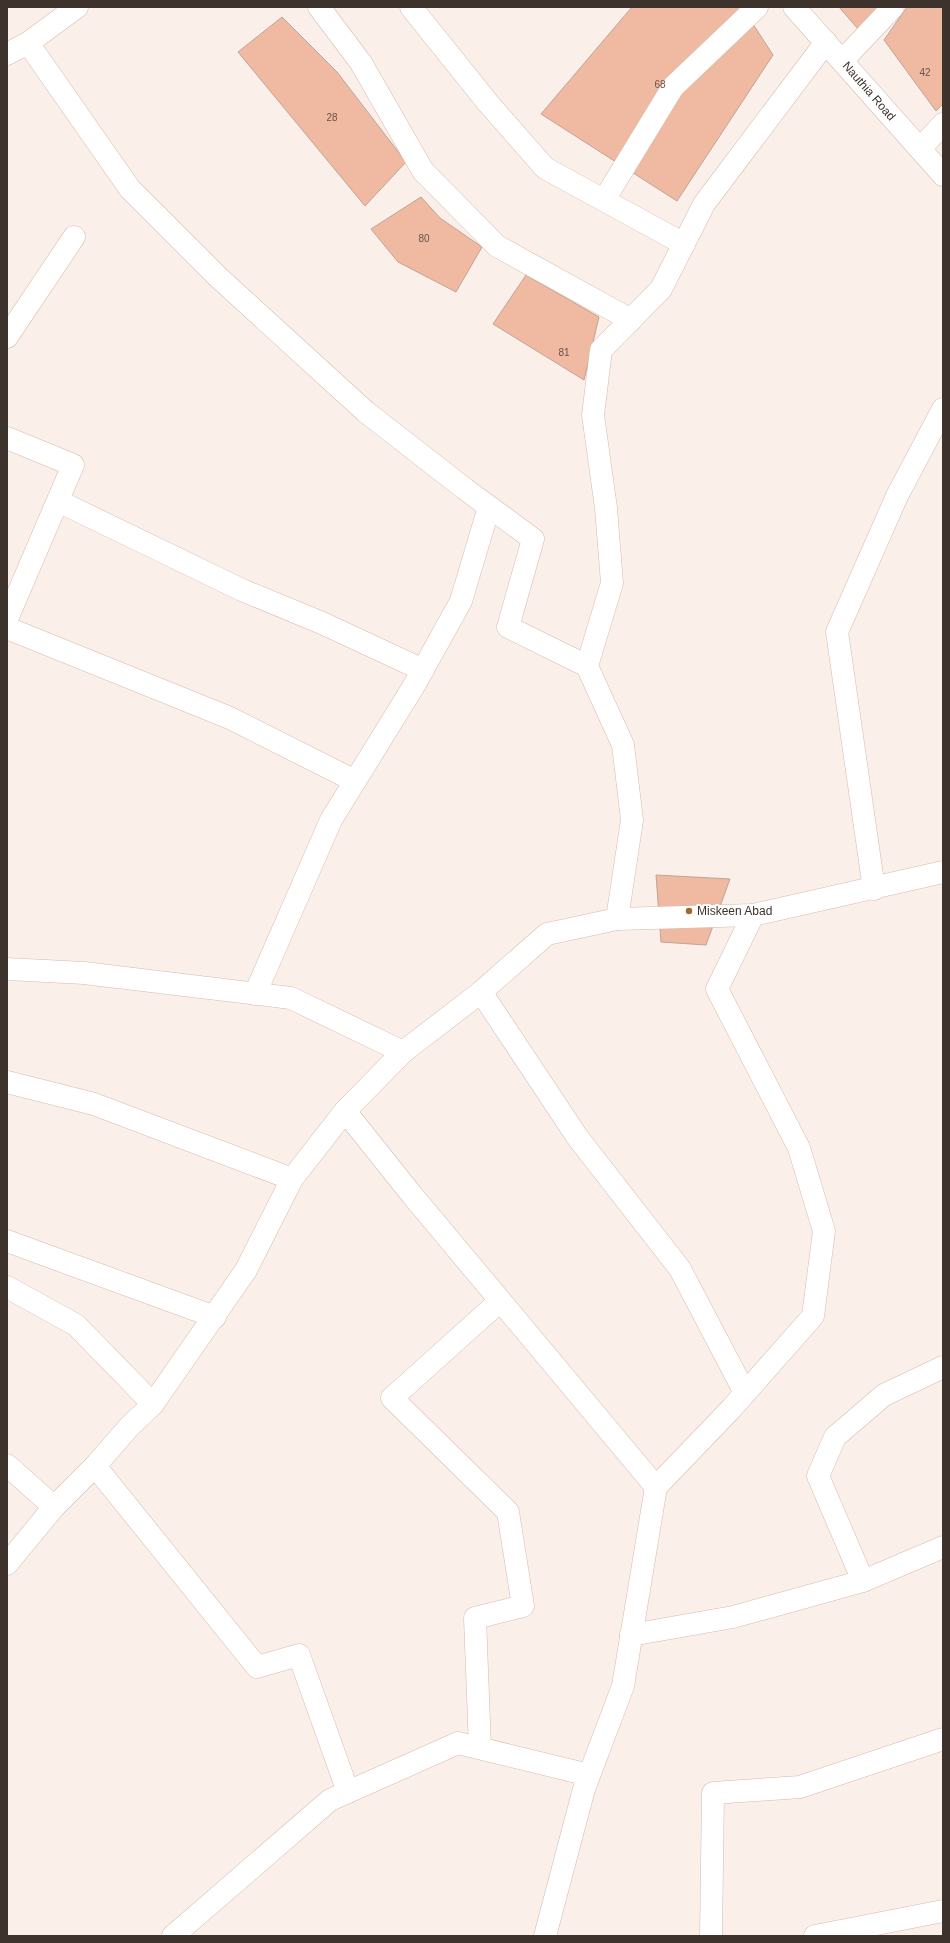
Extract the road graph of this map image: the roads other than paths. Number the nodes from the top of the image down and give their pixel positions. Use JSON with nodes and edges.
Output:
{"nodes":[{"id":1,"x":77,"y":7,"type":"edge"},
{"id":2,"x":319,"y":7,"type":"edge"},
{"id":3,"x":411,"y":7,"type":"edge"},
{"id":4,"x":757,"y":7,"type":"edge"},
{"id":5,"x":794,"y":7,"type":"edge"},
{"id":6,"x":893,"y":7,"type":"edge"},
{"id":7,"x":826,"y":42,"type":"junction"},
{"id":8,"x":28,"y":43,"type":"junction"},
{"id":9,"x":7,"y":54,"type":"edge"},
{"id":10,"x":842,"y":61,"type":"junction"},
{"id":11,"x":943,"y":124,"type":"edge"},
{"id":12,"x":920,"y":149,"type":"junction"},
{"id":13,"x":943,"y":175,"type":"edge"},
{"id":14,"x":604,"y":200,"type":"junction"},
{"id":15,"x":74,"y":237,"type":"dead end"},
{"id":16,"x":684,"y":244,"type":"junction"},
{"id":17,"x":631,"y":320,"type":"junction"},
{"id":18,"x":7,"y":336,"type":"edge"},
{"id":19,"x":943,"y":409,"type":"edge"},
{"id":20,"x":7,"y":438,"type":"edge"},
{"id":21,"x":58,"y":502,"type":"junction"},
{"id":22,"x":489,"y":507,"type":"junction"},
{"id":23,"x":7,"y":619,"type":"edge"},
{"id":24,"x":7,"y":628,"type":"edge"},
{"id":25,"x":586,"y":666,"type":"junction"},
{"id":26,"x":423,"y":670,"type":"junction"},
{"id":27,"x":355,"y":781,"type":"junction"},
{"id":28,"x":943,"y":872,"type":"edge"},
{"id":29,"x":874,"y":888,"type":"junction"},
{"id":30,"x":753,"y":915,"type":"junction"},
{"id":31,"x":617,"y":919,"type":"junction"},
{"id":32,"x":7,"y":969,"type":"edge"},
{"id":33,"x":481,"y":992,"type":"junction"},
{"id":34,"x":255,"y":994,"type":"junction"},
{"id":35,"x":403,"y":1052,"type":"junction"},
{"id":36,"x":7,"y":1082,"type":"edge"},
{"id":37,"x":345,"y":1111,"type":"junction"},
{"id":38,"x":292,"y":1179,"type":"junction"},
{"id":39,"x":7,"y":1241,"type":"edge"},
{"id":40,"x":7,"y":1287,"type":"edge"},
{"id":41,"x":500,"y":1301,"type":"junction"},
{"id":42,"x":215,"y":1317,"type":"junction"},
{"id":43,"x":943,"y":1367,"type":"edge"},
{"id":44,"x":745,"y":1393,"type":"junction"},
{"id":45,"x":153,"y":1404,"type":"junction"},
{"id":46,"x":7,"y":1465,"type":"edge"},
{"id":47,"x":95,"y":1466,"type":"junction"},
{"id":48,"x":656,"y":1486,"type":"junction"},
{"id":49,"x":54,"y":1507,"type":"junction"},
{"id":50,"x":943,"y":1547,"type":"edge"},
{"id":51,"x":7,"y":1564,"type":"edge"},
{"id":52,"x":863,"y":1581,"type":"junction"},
{"id":53,"x":631,"y":1635,"type":"junction"},
{"id":54,"x":943,"y":1739,"type":"edge"},
{"id":55,"x":480,"y":1748,"type":"junction"},
{"id":56,"x":589,"y":1775,"type":"junction"},
{"id":57,"x":348,"y":1792,"type":"junction"},
{"id":58,"x":943,"y":1911,"type":"edge"},
{"id":59,"x":902,"y":1928,"type":"edge"},
{"id":60,"x":173,"y":1936,"type":"edge"},
{"id":61,"x":545,"y":1936,"type":"edge"},
{"id":62,"x":711,"y":1936,"type":"edge"},
{"id":63,"x":815,"y":1936,"type":"edge"}],
"edges":[{"from":1,"to":8,"type":"street"},
{"from":2,"to":17,"type":"street"},
{"from":3,"to":14,"type":"street"},
{"from":4,"to":14,"type":"street"},
{"from":5,"to":7,"type":"street","name":"Nauthia Road"},
{"from":6,"to":10,"type":"street"},
{"from":7,"to":10,"type":"street","name":"Nauthia Road"},
{"from":7,"to":16,"type":"street"},
{"from":8,"to":9,"type":"street"},
{"from":8,"to":22,"type":"street"},
{"from":10,"to":12,"type":"street","name":"Nauthia Road"},
{"from":11,"to":12,"type":"street"},
{"from":12,"to":13,"type":"street","name":"Nauthia Road"},
{"from":14,"to":16,"type":"street"},
{"from":15,"to":18,"type":"street"},
{"from":16,"to":17,"type":"street"},
{"from":17,"to":25,"type":"street"},
{"from":19,"to":29,"type":"street"},
{"from":20,"to":21,"type":"street"},
{"from":21,"to":23,"type":"street"},
{"from":21,"to":26,"type":"street"},
{"from":22,"to":25,"type":"street"},
{"from":22,"to":26,"type":"street"},
{"from":24,"to":27,"type":"street"},
{"from":25,"to":31,"type":"street"},
{"from":26,"to":27,"type":"street"},
{"from":27,"to":34,"type":"street"},
{"from":28,"to":29,"type":"street"},
{"from":29,"to":30,"type":"street"},
{"from":30,"to":31,"type":"street"},
{"from":30,"to":44,"type":"street"},
{"from":31,"to":33,"type":"street"},
{"from":32,"to":34,"type":"street"},
{"from":33,"to":35,"type":"street"},
{"from":33,"to":44,"type":"street"},
{"from":34,"to":35,"type":"street"},
{"from":35,"to":37,"type":"street"},
{"from":36,"to":38,"type":"street"},
{"from":37,"to":38,"type":"street"},
{"from":37,"to":41,"type":"street"},
{"from":38,"to":42,"type":"street"},
{"from":39,"to":42,"type":"street"},
{"from":40,"to":45,"type":"street"},
{"from":41,"to":48,"type":"street"},
{"from":41,"to":55,"type":"street"},
{"from":42,"to":45,"type":"street"},
{"from":43,"to":52,"type":"street"},
{"from":44,"to":48,"type":"street"},
{"from":45,"to":47,"type":"street"},
{"from":46,"to":49,"type":"street"},
{"from":47,"to":49,"type":"street"},
{"from":47,"to":57,"type":"street"},
{"from":48,"to":53,"type":"street"},
{"from":49,"to":51,"type":"street"},
{"from":50,"to":52,"type":"street"},
{"from":52,"to":53,"type":"street"},
{"from":53,"to":56,"type":"street"},
{"from":54,"to":62,"type":"street"},
{"from":55,"to":56,"type":"street"},
{"from":55,"to":57,"type":"street"},
{"from":56,"to":61,"type":"street"},
{"from":57,"to":60,"type":"street"},
{"from":58,"to":59,"type":"street"},
{"from":59,"to":63,"type":"street"}]}
